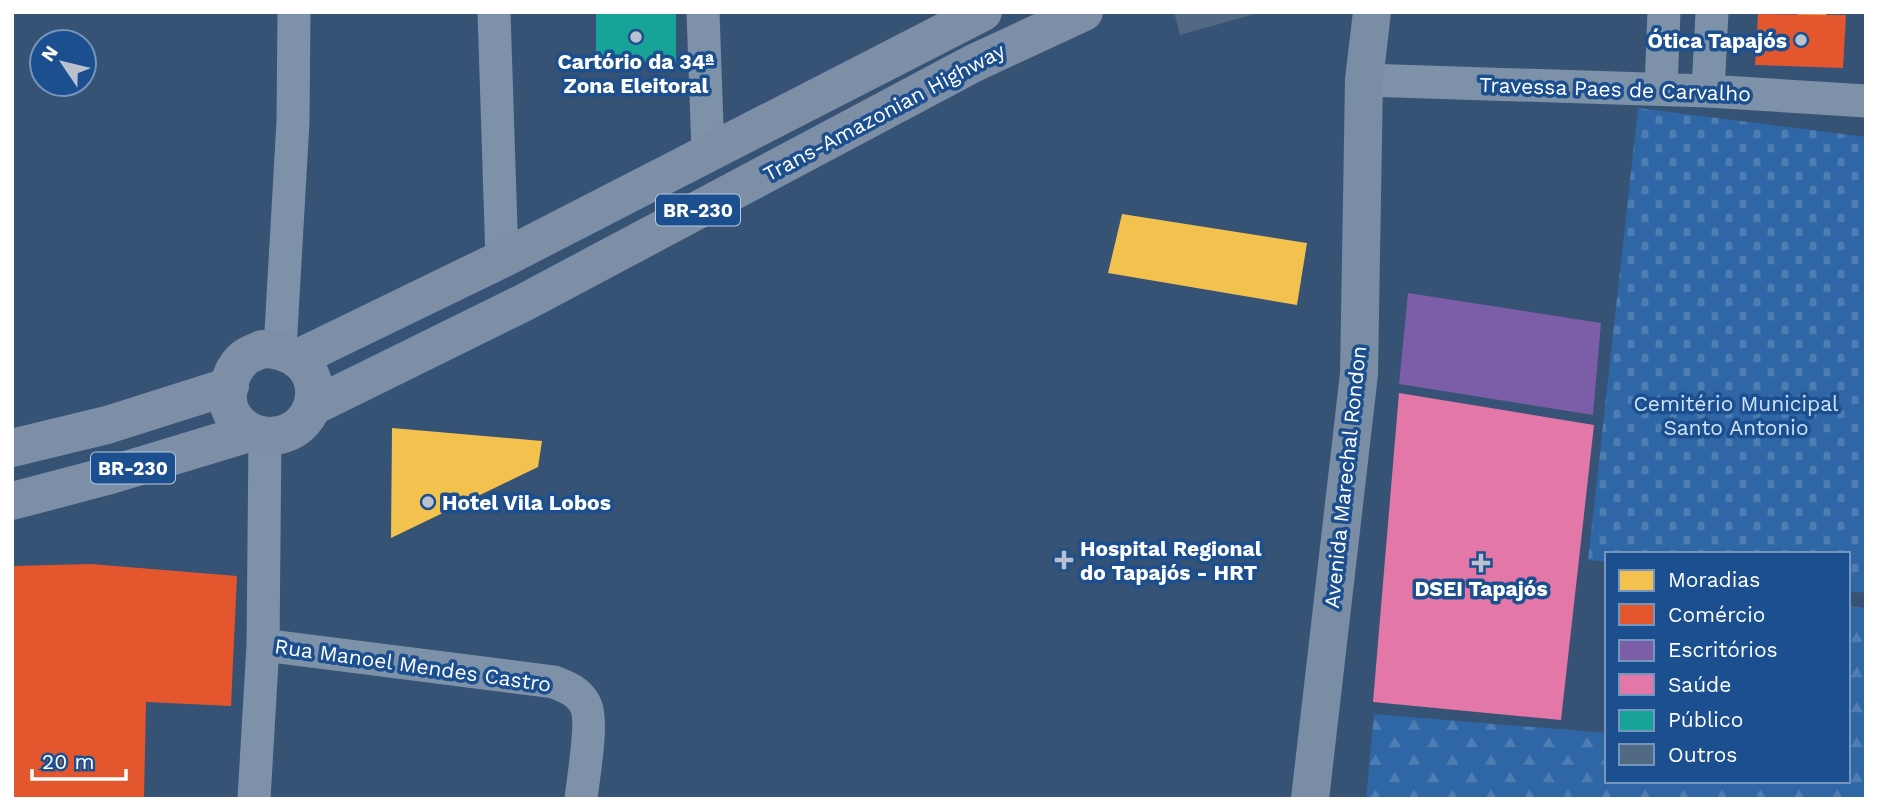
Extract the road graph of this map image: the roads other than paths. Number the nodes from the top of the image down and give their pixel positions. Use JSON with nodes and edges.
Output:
{"nodes":[{"id":1,"x":294,"y":12,"type":"edge"},
{"id":2,"x":494,"y":12,"type":"edge"},
{"id":3,"x":703,"y":12,"type":"edge"},
{"id":4,"x":1084,"y":12,"type":"edge"},
{"id":5,"x":1345,"y":12,"type":"edge"},
{"id":6,"x":1371,"y":12,"type":"edge"},
{"id":7,"x":1664,"y":12,"type":"edge"},
{"id":8,"x":1712,"y":12,"type":"edge"},
{"id":9,"x":971,"y":15,"type":"edge"},
{"id":10,"x":1364,"y":75,"type":"junction"},
{"id":11,"x":1661,"y":89,"type":"junction"},
{"id":12,"x":1708,"y":91,"type":"junction"},
{"id":13,"x":1866,"y":102,"type":"edge"},
{"id":14,"x":708,"y":152,"type":"junction"},
{"id":15,"x":502,"y":259,"type":"junction"},
{"id":16,"x":289,"y":353,"type":"junction"},
{"id":17,"x":230,"y":386,"type":"junction"},
{"id":18,"x":312,"y":407,"type":"junction"},
{"id":19,"x":258,"y":434,"type":"junction"},
{"id":20,"x":12,"y":448,"type":"edge"},
{"id":21,"x":12,"y":501,"type":"edge"},
{"id":22,"x":263,"y":645,"type":"junction"},
{"id":23,"x":254,"y":799,"type":"edge"},
{"id":24,"x":581,"y":799,"type":"edge"},
{"id":25,"x":1310,"y":799,"type":"edge"}],
"edges":[{"from":1,"to":16,"type":"street"},
{"from":2,"to":15,"type":"street"},
{"from":3,"to":14,"type":"street"},
{"from":4,"to":18,"type":"main road","name":"Trans-Amazonian Highway","number":"BR-230"},
{"from":5,"to":10,"type":"street","name":"Avenida Marechal Rondon"},
{"from":6,"to":10,"type":"street","name":"Avenida Marechal Rondon"},
{"from":7,"to":11,"type":"street"},
{"from":8,"to":12,"type":"street"},
{"from":9,"to":14,"type":"main road","name":"Trans-Amazonian Highway","number":"BR-230"},
{"from":10,"to":11,"type":"street","name":"Travessa Paes de Carvalho"},
{"from":10,"to":25,"type":"street","name":"Avenida Marechal Rondon"},
{"from":11,"to":12,"type":"street","name":"Travessa Paes de Carvalho"},
{"from":12,"to":13,"type":"street","name":"Travessa Paes de Carvalho"},
{"from":14,"to":15,"type":"main road","name":"Trans-Amazonian Highway","number":"BR-230"},
{"from":15,"to":16,"type":"main road","name":"Trans-Amazonian Highway","number":"BR-230"},
{"from":16,"to":17,"type":"main road","number":"BR-230"},
{"from":16,"to":18,"type":"main road"},
{"from":17,"to":19,"type":"main road"},
{"from":17,"to":20,"type":"main road","number":"BR-230"},
{"from":18,"to":19,"type":"main road","number":"BR-230"},
{"from":19,"to":21,"type":"main road","number":"BR-230"},
{"from":19,"to":22,"type":"street"},
{"from":22,"to":23,"type":"street"},
{"from":22,"to":24,"type":"street","name":"Rua Manoel Mendes Castro"}]}
